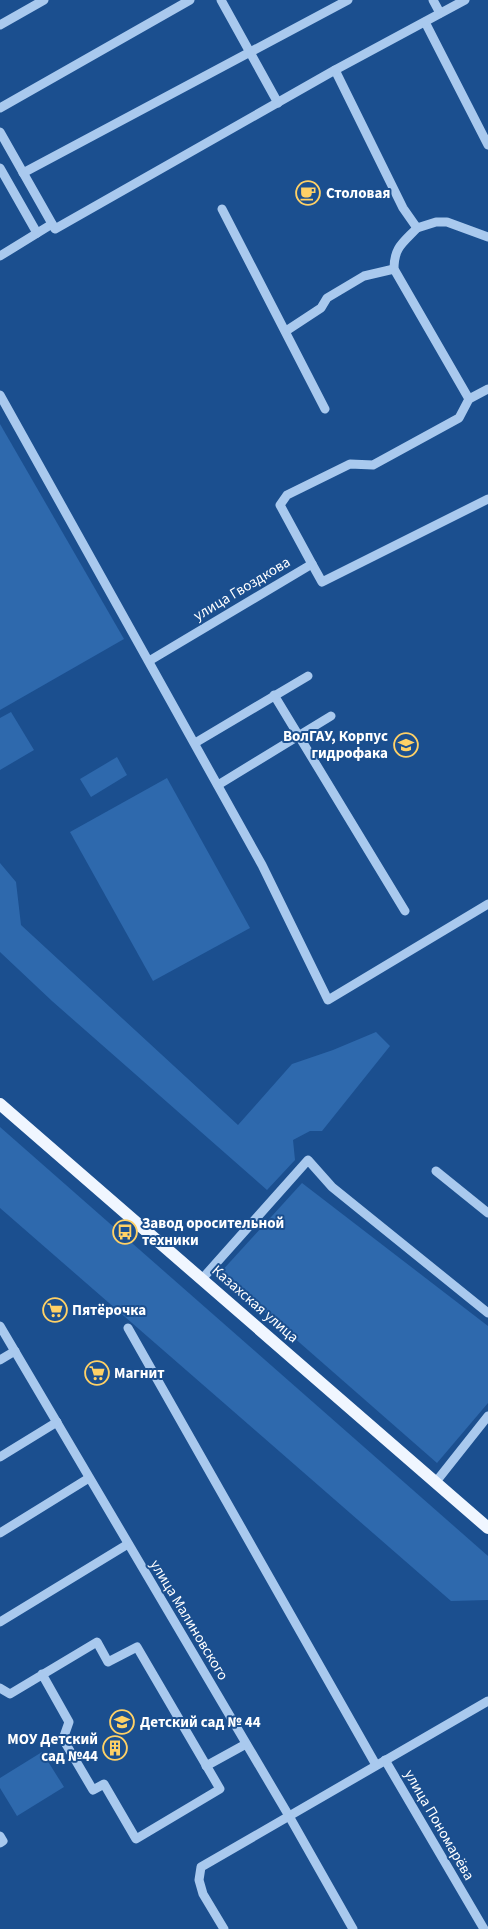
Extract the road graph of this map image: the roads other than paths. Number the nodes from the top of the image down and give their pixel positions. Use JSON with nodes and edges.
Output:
{"nodes":[{"id":1,"x":44,"y":0,"type":"edge"},
{"id":2,"x":190,"y":0,"type":"edge"},
{"id":3,"x":221,"y":0,"type":"edge"},
{"id":4,"x":348,"y":0,"type":"edge"},
{"id":5,"x":433,"y":0,"type":"edge"},
{"id":6,"x":465,"y":0,"type":"edge"},
{"id":7,"x":440,"y":13,"type":"junction"},
{"id":8,"x":425,"y":22,"type":"junction"},
{"id":9,"x":0,"y":25,"type":"edge"},
{"id":10,"x":250,"y":52,"type":"junction"},
{"id":11,"x":335,"y":70,"type":"junction"},
{"id":12,"x":278,"y":103,"type":"junction"},
{"id":13,"x":0,"y":108,"type":"edge"},
{"id":14,"x":0,"y":132,"type":"edge"},
{"id":15,"x":488,"y":145,"type":"edge"},
{"id":16,"x":0,"y":168,"type":"edge"},
{"id":17,"x":23,"y":173,"type":"junction"},
{"id":18,"x":222,"y":209,"type":"dead end"},
{"id":19,"x":52,"y":224,"type":"junction"},
{"id":20,"x":417,"y":228,"type":"junction"},
{"id":21,"x":37,"y":233,"type":"junction"},
{"id":22,"x":488,"y":237,"type":"edge"},
{"id":23,"x":0,"y":256,"type":"edge"},
{"id":24,"x":394,"y":269,"type":"junction"},
{"id":25,"x":286,"y":331,"type":"junction"},
{"id":26,"x":488,"y":389,"type":"edge"},
{"id":27,"x":0,"y":395,"type":"edge"},
{"id":28,"x":469,"y":399,"type":"junction"},
{"id":29,"x":325,"y":409,"type":"dead end"},
{"id":30,"x":488,"y":499,"type":"edge"},
{"id":31,"x":312,"y":564,"type":"junction"},
{"id":32,"x":149,"y":661,"type":"junction"},
{"id":33,"x":308,"y":676,"type":"dead end"},
{"id":34,"x":274,"y":695,"type":"junction"},
{"id":35,"x":331,"y":716,"type":"dead end"},
{"id":36,"x":298,"y":735,"type":"junction"},
{"id":37,"x":195,"y":743,"type":"junction"},
{"id":38,"x":218,"y":785,"type":"junction"},
{"id":39,"x":488,"y":904,"type":"edge"},
{"id":40,"x":405,"y":911,"type":"dead end"},
{"id":41,"x":0,"y":1104,"type":"edge"},
{"id":42,"x":436,"y":1171,"type":"dead end"},
{"id":43,"x":488,"y":1213,"type":"edge"},
{"id":44,"x":202,"y":1279,"type":"junction"},
{"id":45,"x":488,"y":1313,"type":"edge"},
{"id":46,"x":0,"y":1326,"type":"edge"},
{"id":47,"x":128,"y":1328,"type":"dead end"},
{"id":48,"x":15,"y":1351,"type":"junction"},
{"id":49,"x":0,"y":1360,"type":"edge"},
{"id":50,"x":488,"y":1416,"type":"edge"},
{"id":51,"x":56,"y":1422,"type":"junction"},
{"id":52,"x":0,"y":1457,"type":"edge"},
{"id":53,"x":90,"y":1478,"type":"junction"},
{"id":54,"x":435,"y":1483,"type":"junction"},
{"id":55,"x":488,"y":1528,"type":"edge"},
{"id":56,"x":0,"y":1533,"type":"edge"},
{"id":57,"x":128,"y":1544,"type":"junction"},
{"id":58,"x":0,"y":1622,"type":"edge"},
{"id":59,"x":42,"y":1674,"type":"junction"},
{"id":60,"x":0,"y":1688,"type":"edge"},
{"id":61,"x":488,"y":1701,"type":"edge"},
{"id":62,"x":246,"y":1744,"type":"junction"},
{"id":63,"x":385,"y":1760,"type":"junction"},
{"id":64,"x":376,"y":1765,"type":"junction"},
{"id":65,"x":206,"y":1766,"type":"junction"},
{"id":66,"x":289,"y":1816,"type":"junction"},
{"id":67,"x":0,"y":1836,"type":"edge"},
{"id":68,"x":0,"y":1843,"type":"edge"},
{"id":69,"x":224,"y":1929,"type":"edge"},
{"id":70,"x":353,"y":1929,"type":"edge"},
{"id":71,"x":484,"y":1929,"type":"edge"}],
"edges":[{"from":1,"to":9,"type":"street"},
{"from":2,"to":13,"type":"street"},
{"from":3,"to":10,"type":"street"},
{"from":4,"to":10,"type":"street"},
{"from":5,"to":7,"type":"street"},
{"from":6,"to":7,"type":"street"},
{"from":7,"to":8,"type":"street"},
{"from":8,"to":11,"type":"street"},
{"from":8,"to":15,"type":"street"},
{"from":10,"to":12,"type":"street"},
{"from":10,"to":17,"type":"street"},
{"from":11,"to":12,"type":"street"},
{"from":11,"to":20,"type":"street"},
{"from":12,"to":19,"type":"street"},
{"from":14,"to":17,"type":"street"},
{"from":16,"to":21,"type":"street"},
{"from":17,"to":19,"type":"street"},
{"from":18,"to":25,"type":"street"},
{"from":19,"to":21,"type":"street"},
{"from":20,"to":22,"type":"street"},
{"from":20,"to":24,"type":"street"},
{"from":21,"to":23,"type":"street"},
{"from":24,"to":25,"type":"street"},
{"from":24,"to":28,"type":"street"},
{"from":25,"to":29,"type":"street"},
{"from":26,"to":28,"type":"street","name":"улица Гвоздкова"},
{"from":27,"to":32,"type":"street"},
{"from":28,"to":31,"type":"street","name":"улица Гвоздкова"},
{"from":30,"to":31,"type":"street"},
{"from":31,"to":32,"type":"street","name":"улица Гвоздкова"},
{"from":32,"to":37,"type":"street"},
{"from":33,"to":34,"type":"street"},
{"from":34,"to":36,"type":"street"},
{"from":34,"to":37,"type":"street"},
{"from":35,"to":36,"type":"street"},
{"from":36,"to":38,"type":"street"},
{"from":36,"to":40,"type":"street"},
{"from":37,"to":38,"type":"street"},
{"from":38,"to":39,"type":"street"},
{"from":41,"to":44,"type":"main road","name":"Казахская улица"},
{"from":42,"to":43,"type":"street"},
{"from":44,"to":45,"type":"street"},
{"from":44,"to":54,"type":"main road","name":"Казахская улица"},
{"from":46,"to":48,"type":"street","name":"улица Малиновского"},
{"from":47,"to":64,"type":"street"},
{"from":48,"to":49,"type":"street"},
{"from":48,"to":51,"type":"street","name":"улица Малиновского"},
{"from":50,"to":54,"type":"street"},
{"from":51,"to":52,"type":"street"},
{"from":51,"to":53,"type":"street","name":"улица Малиновского"},
{"from":53,"to":56,"type":"street"},
{"from":53,"to":57,"type":"street","name":"улица Малиновского"},
{"from":54,"to":55,"type":"main road","name":"Казахская улица"},
{"from":57,"to":58,"type":"street"},
{"from":57,"to":62,"type":"street","name":"улица Малиновского"},
{"from":59,"to":60,"type":"street"},
{"from":59,"to":65,"type":"street"},
{"from":59,"to":65,"type":"street"},
{"from":61,"to":63,"type":"street"},
{"from":62,"to":65,"type":"street"},
{"from":62,"to":66,"type":"street","name":"улица Малиновского"},
{"from":63,"to":64,"type":"street"},
{"from":63,"to":71,"type":"street","name":"улица Пономарёва"},
{"from":64,"to":66,"type":"street"},
{"from":66,"to":69,"type":"street"},
{"from":66,"to":70,"type":"street","name":"улица Малиновского"},
{"from":67,"to":68,"type":"street"}]}
